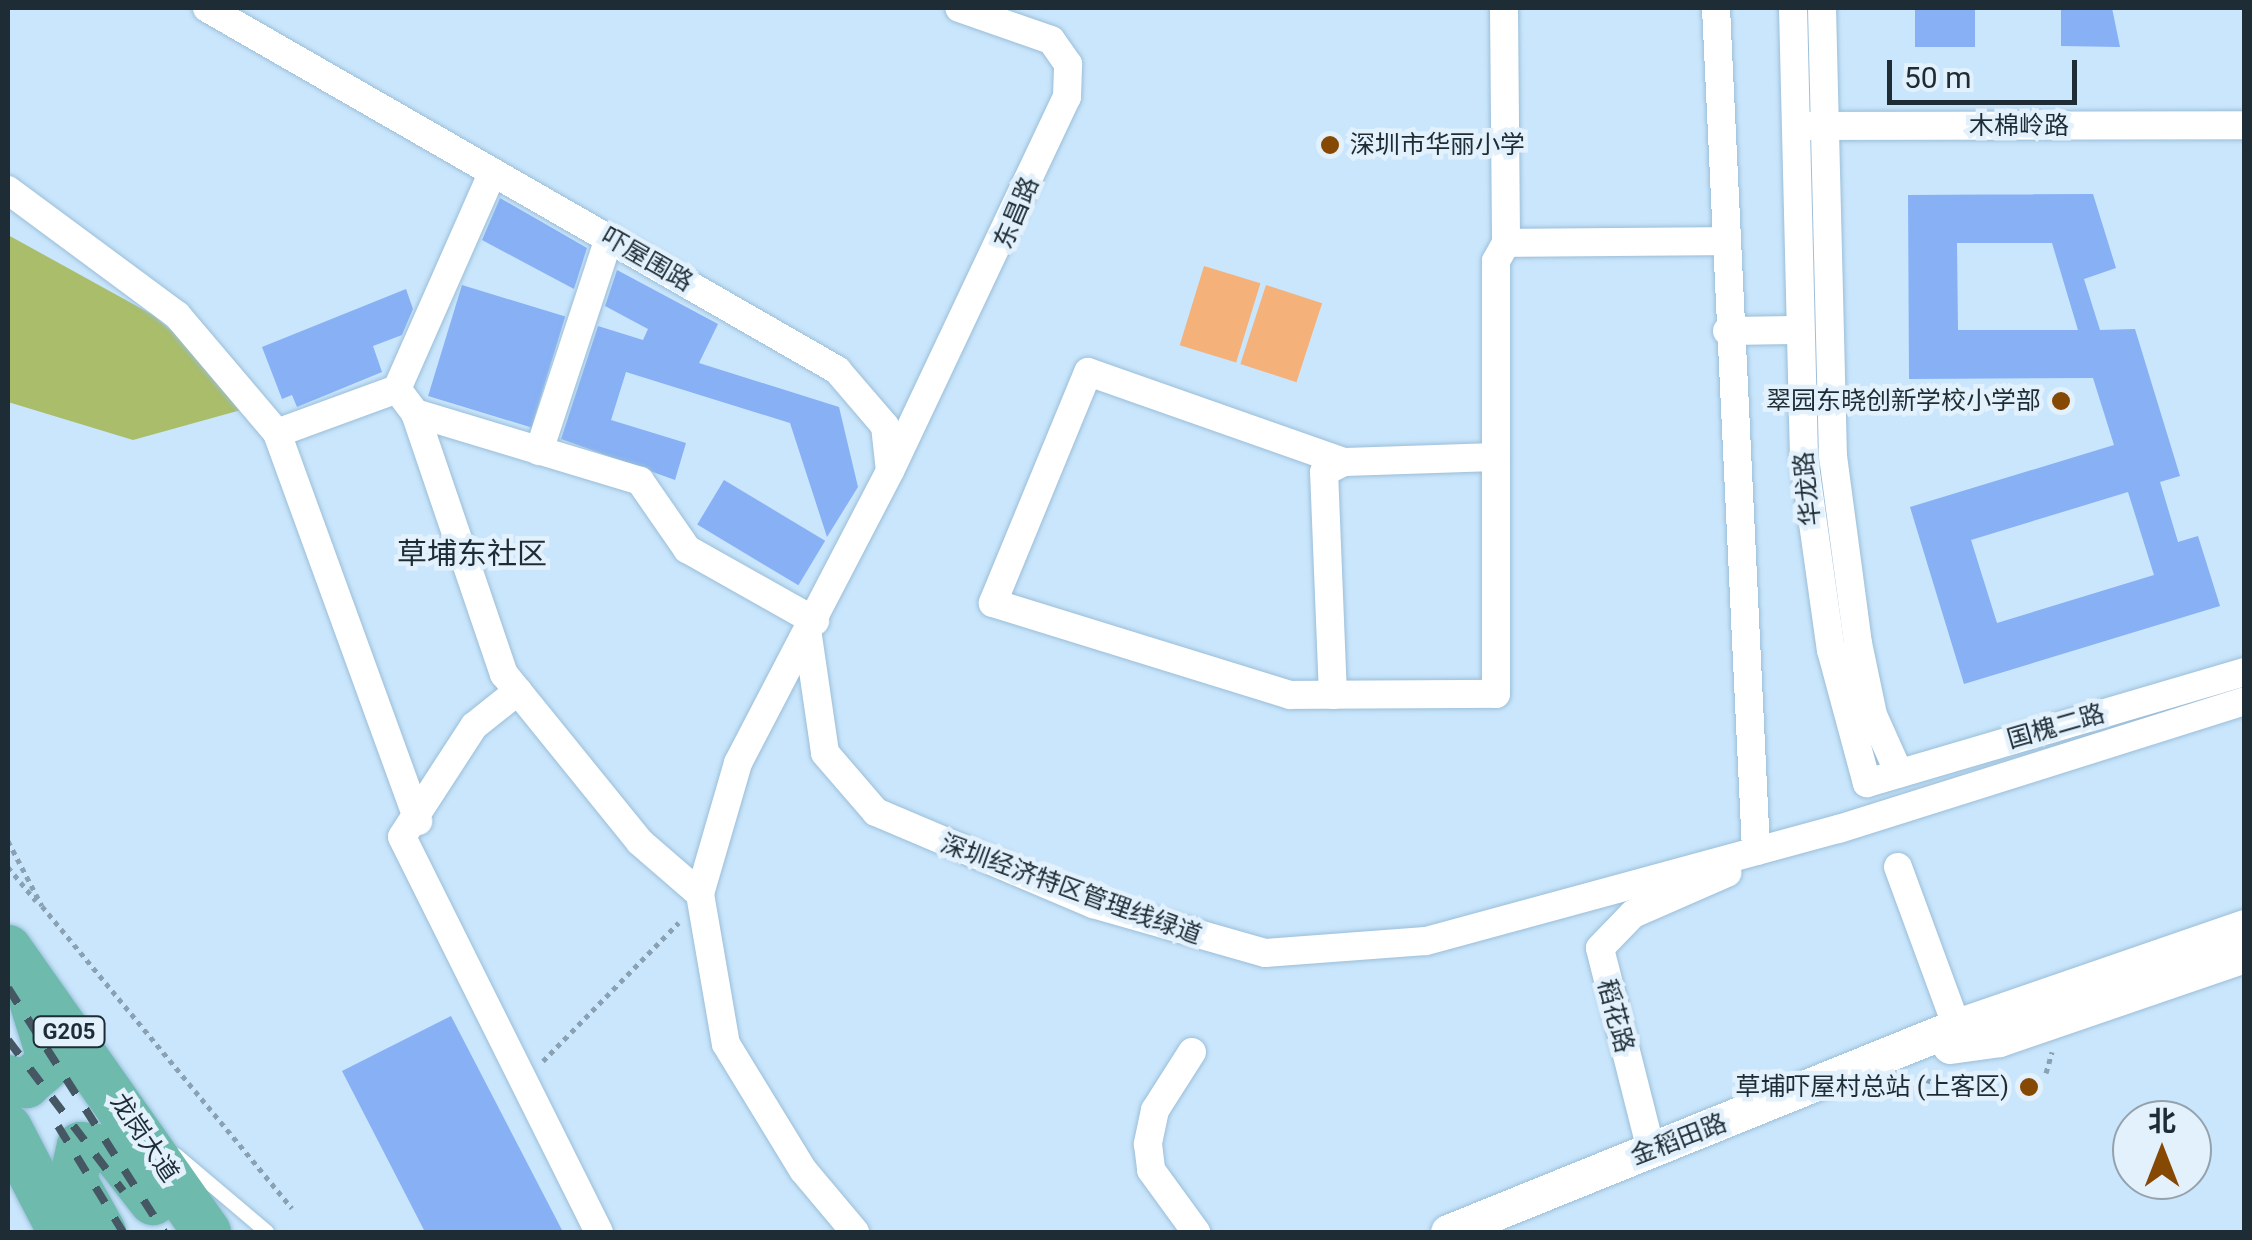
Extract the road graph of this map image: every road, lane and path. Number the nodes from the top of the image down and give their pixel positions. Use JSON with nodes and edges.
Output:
{"nodes":[{"id":1,"x":207,"y":8,"type":"edge"},
{"id":2,"x":959,"y":8,"type":"edge"},
{"id":3,"x":1504,"y":8,"type":"edge"},
{"id":4,"x":1716,"y":8,"type":"edge"},
{"id":5,"x":1793,"y":8,"type":"edge"},
{"id":6,"x":1822,"y":8,"type":"edge"},
{"id":7,"x":1794,"y":126,"type":"junction"},
{"id":8,"x":1823,"y":126,"type":"junction"},
{"id":9,"x":2244,"y":126,"type":"edge"},
{"id":10,"x":491,"y":176,"type":"junction"},
{"id":11,"x":8,"y":190,"type":"edge"},
{"id":12,"x":609,"y":238,"type":"junction"},
{"id":13,"x":1726,"y":241,"type":"junction"},
{"id":14,"x":1506,"y":243,"type":"junction"},
{"id":15,"x":1796,"y":330,"type":"junction"},
{"id":16,"x":1726,"y":331,"type":"junction"},
{"id":17,"x":397,"y":389,"type":"junction"},
{"id":18,"x":415,"y":413,"type":"junction"},
{"id":19,"x":277,"y":434,"type":"junction"},
{"id":20,"x":539,"y":452,"type":"junction"},
{"id":21,"x":1496,"y":457,"type":"junction"},
{"id":22,"x":1344,"y":462,"type":"junction"},
{"id":23,"x":890,"y":471,"type":"junction"},
{"id":24,"x":811,"y":628,"type":"junction"},
{"id":25,"x":2244,"y":672,"type":"edge"},
{"id":26,"x":518,"y":691,"type":"junction"},
{"id":27,"x":1333,"y":695,"type":"junction"},
{"id":28,"x":2244,"y":701,"type":"edge"},
{"id":29,"x":1899,"y":772,"type":"junction"},
{"id":30,"x":1867,"y":784,"type":"joint"},
{"id":31,"x":418,"y":821,"type":"junction"},
{"id":32,"x":8,"y":841,"type":"edge"},
{"id":33,"x":1756,"y":851,"type":"junction"},
{"id":34,"x":1898,"y":867,"type":"dead end"},
{"id":35,"x":8,"y":868,"type":"edge"},
{"id":36,"x":700,"y":900,"type":"junction"},
{"id":37,"x":42,"y":906,"type":"junction"},
{"id":38,"x":2244,"y":927,"type":"edge"},
{"id":39,"x":8,"y":951,"type":"edge"},
{"id":40,"x":2244,"y":955,"type":"edge"},
{"id":41,"x":1960,"y":1035,"type":"junction"},
{"id":42,"x":1192,"y":1052,"type":"dead end"},
{"id":43,"x":8,"y":1079,"type":"edge"},
{"id":44,"x":524,"y":1082,"type":"junction"},
{"id":45,"x":131,"y":1116,"type":"junction"},
{"id":46,"x":8,"y":1128,"type":"edge"},
{"id":47,"x":1652,"y":1150,"type":"junction"},
{"id":48,"x":292,"y":1208,"type":"dead end"},
{"id":49,"x":59,"y":1223,"type":"edge"},
{"id":50,"x":102,"y":1232,"type":"edge"},
{"id":51,"x":176,"y":1232,"type":"edge"},
{"id":52,"x":207,"y":1232,"type":"edge"},
{"id":53,"x":241,"y":1232,"type":"edge"},
{"id":54,"x":267,"y":1232,"type":"edge"},
{"id":55,"x":599,"y":1232,"type":"edge"},
{"id":56,"x":854,"y":1232,"type":"edge"},
{"id":57,"x":1196,"y":1232,"type":"edge"},
{"id":58,"x":1448,"y":1232,"type":"edge"}],
"edges":[{"from":1,"to":10,"type":"street","name":"吓屋围路"},
{"from":2,"to":23,"type":"street","name":"东昌路"},
{"from":3,"to":14,"type":"street"},
{"from":4,"to":13,"type":"street"},
{"from":5,"to":7,"type":"street","name":"华龙路"},
{"from":6,"to":8,"type":"street","name":"华龙路"},
{"from":7,"to":8,"type":"street","name":"木棉岭路"},
{"from":7,"to":15,"type":"street","name":"华龙路"},
{"from":8,"to":9,"type":"street","name":"木棉岭路"},
{"from":8,"to":29,"type":"street","name":"华龙路"},
{"from":10,"to":12,"type":"street","name":"吓屋围路"},
{"from":10,"to":17,"type":"street"},
{"from":11,"to":19,"type":"street"},
{"from":12,"to":20,"type":"street"},
{"from":12,"to":23,"type":"street","name":"吓屋围路"},
{"from":13,"to":14,"type":"street"},
{"from":13,"to":16,"type":"street"},
{"from":14,"to":21,"type":"street"},
{"from":15,"to":16,"type":"street"},
{"from":15,"to":30,"type":"street","name":"华龙路"},
{"from":16,"to":33,"type":"street"},
{"from":17,"to":18,"type":"street"},
{"from":17,"to":19,"type":"street"},
{"from":18,"to":20,"type":"street"},
{"from":18,"to":26,"type":"street"},
{"from":19,"to":31,"type":"street"},
{"from":20,"to":24,"type":"street"},
{"from":21,"to":22,"type":"street"},
{"from":21,"to":27,"type":"street"},
{"from":22,"to":27,"type":"street"},
{"from":22,"to":27,"type":"street"},
{"from":23,"to":24,"type":"street"},
{"from":24,"to":33,"type":"street","name":"深圳经济特区管理线绿道"},
{"from":24,"to":36,"type":"street"},
{"from":25,"to":29,"type":"street","name":"国槐二路"},
{"from":26,"to":31,"type":"street"},
{"from":26,"to":36,"type":"street"},
{"from":28,"to":33,"type":"street","name":"深圳经济特区管理线绿道"},
{"from":29,"to":30,"type":"street","name":"国槐二路"},
{"from":31,"to":44,"type":"street"},
{"from":32,"to":37,"type":"path"},
{"from":33,"to":47,"type":"street","name":"稻花路"},
{"from":34,"to":41,"type":"street"},
{"from":35,"to":37,"type":"path"},
{"from":36,"to":44,"type":"path"},
{"from":36,"to":56,"type":"street"},
{"from":37,"to":48,"type":"path"},
{"from":38,"to":41,"type":"street","name":"金稻田路"},
{"from":39,"to":43,"type":"highway"},
{"from":39,"to":45,"type":"highway","name":"龙岗大道","number":"G205"},
{"from":40,"to":41,"type":"street","name":"金稻田路"},
{"from":41,"to":47,"type":"street","name":"金稻田路"},
{"from":42,"to":57,"type":"street"},
{"from":44,"to":55,"type":"street"},
{"from":45,"to":52,"type":"highway","name":"龙岗大道","number":"G205"},
{"from":45,"to":53,"type":"highway"},
{"from":45,"to":54,"type":"lane"},
{"from":46,"to":49,"type":"highway"},
{"from":47,"to":58,"type":"street","name":"金稻田路"},
{"from":50,"to":51,"type":"highway"}]}
